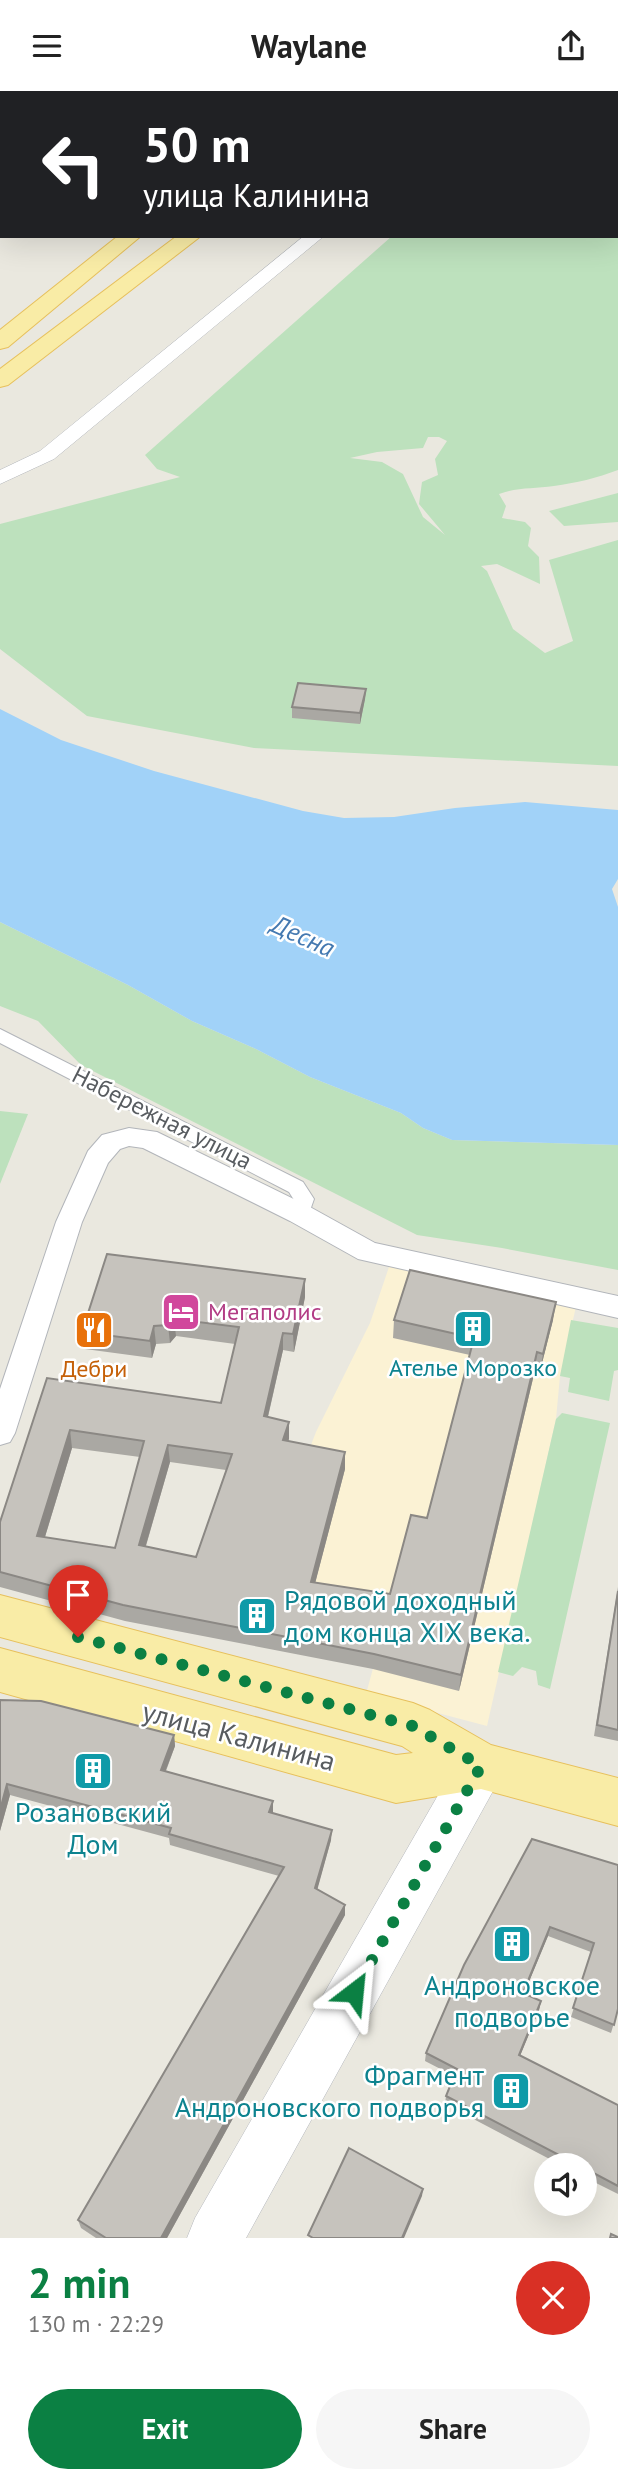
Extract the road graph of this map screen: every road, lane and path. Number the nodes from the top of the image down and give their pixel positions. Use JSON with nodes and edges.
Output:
{"nodes":[{"id":1,"x":129,"y":238,"type":"edge"},
{"id":2,"x":188,"y":238,"type":"edge"},
{"id":3,"x":313,"y":238,"type":"edge"},
{"id":4,"x":0,"y":342,"type":"edge"},
{"id":5,"x":0,"y":380,"type":"edge"},
{"id":6,"x":0,"y":478,"type":"edge"},
{"id":7,"x":0,"y":1035,"type":"edge"},
{"id":8,"x":299,"y":1214,"type":"junction"},
{"id":9,"x":618,"y":1307,"type":"edge"},
{"id":10,"x":0,"y":1433,"type":"edge"},
{"id":11,"x":0,"y":1616,"type":"edge"},
{"id":12,"x":0,"y":1670,"type":"edge"},
{"id":13,"x":481,"y":1766,"type":"junction"},
{"id":14,"x":618,"y":1802,"type":"edge"},
{"id":15,"x":215,"y":2238,"type":"edge"}],
"edges":[{"from":1,"to":4,"type":"main road"},
{"from":2,"to":5,"type":"main road"},
{"from":3,"to":6,"type":"street"},
{"from":7,"to":8,"type":"street","name":"Набережная улица"},
{"from":8,"to":9,"type":"street","name":"Набережная улица"},
{"from":8,"to":10,"type":"street","name":"Набережная улица"},
{"from":11,"to":13,"type":"main road","name":"улица Калинина"},
{"from":12,"to":13,"type":"main road","name":"улица Калинина"},
{"from":13,"to":14,"type":"main road","name":"улица Калинина"},
{"from":13,"to":15,"type":"main road"}]}
